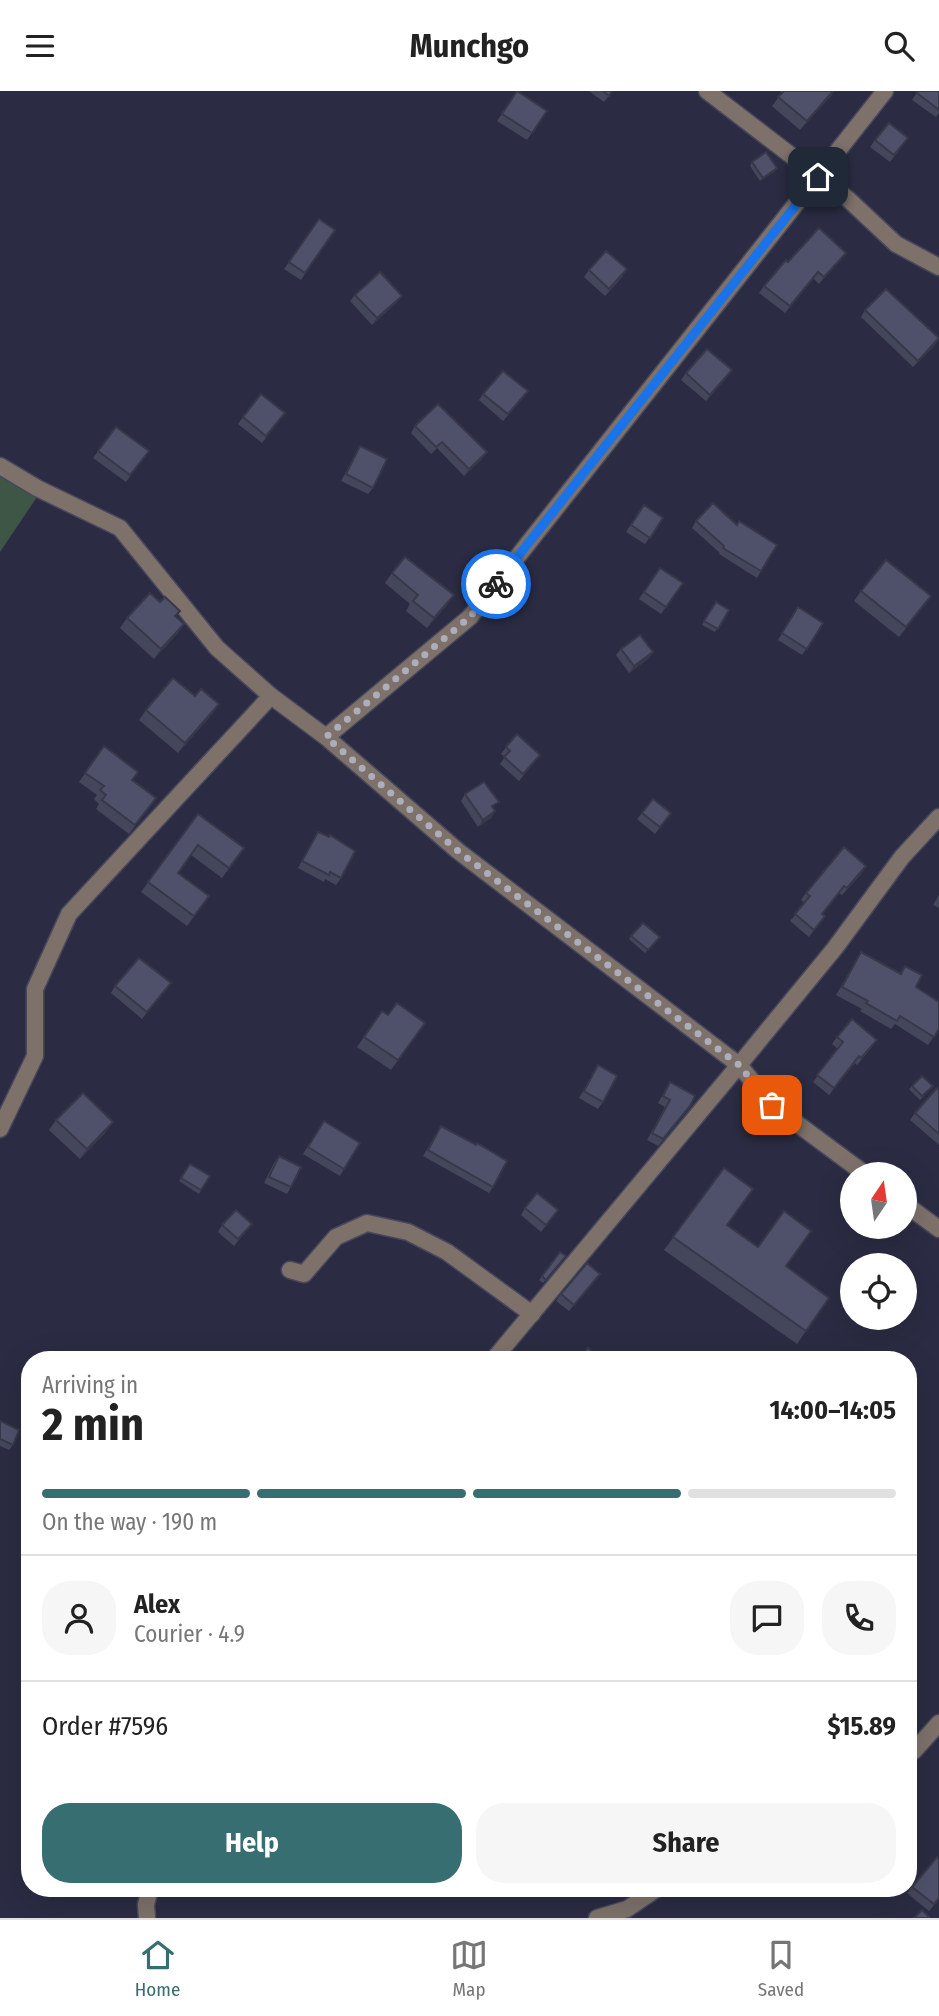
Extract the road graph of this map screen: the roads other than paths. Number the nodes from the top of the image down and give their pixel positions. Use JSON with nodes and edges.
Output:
{"nodes":[{"id":1,"x":707,"y":91,"type":"edge"},
{"id":2,"x":885,"y":91,"type":"edge"},
{"id":3,"x":818,"y":177,"type":"junction"},
{"id":4,"x":939,"y":267,"type":"edge"},
{"id":5,"x":0,"y":466,"type":"edge"},
{"id":6,"x":271,"y":696,"type":"junction"},
{"id":7,"x":326,"y":737,"type":"junction"},
{"id":8,"x":939,"y":817,"type":"edge"},
{"id":9,"x":739,"y":1065,"type":"junction"},
{"id":10,"x":0,"y":1129,"type":"edge"},
{"id":11,"x":849,"y":1162,"type":"edge"},
{"id":12,"x":917,"y":1213,"type":"edge"},
{"id":13,"x":939,"y":1229,"type":"edge"},
{"id":14,"x":290,"y":1270,"type":"dead end"},
{"id":15,"x":532,"y":1314,"type":"junction"},
{"id":16,"x":501,"y":1351,"type":"edge"},
{"id":17,"x":939,"y":1723,"type":"edge"},
{"id":18,"x":917,"y":1748,"type":"edge"},
{"id":19,"x":148,"y":1897,"type":"edge"},
{"id":20,"x":645,"y":1897,"type":"edge"},
{"id":21,"x":147,"y":1918,"type":"edge"},
{"id":22,"x":597,"y":1918,"type":"edge"}],
"edges":[{"from":1,"to":3,"type":"street"},
{"from":2,"to":3,"type":"street"},
{"from":3,"to":4,"type":"street"},
{"from":3,"to":7,"type":"street"},
{"from":5,"to":6,"type":"street"},
{"from":6,"to":7,"type":"street"},
{"from":6,"to":10,"type":"street"},
{"from":7,"to":9,"type":"street"},
{"from":8,"to":9,"type":"street"},
{"from":9,"to":11,"type":"street"},
{"from":9,"to":15,"type":"street"},
{"from":12,"to":13,"type":"street"},
{"from":14,"to":15,"type":"street"},
{"from":15,"to":16,"type":"street"},
{"from":17,"to":18,"type":"street"},
{"from":19,"to":21,"type":"street"},
{"from":20,"to":22,"type":"street"}]}
